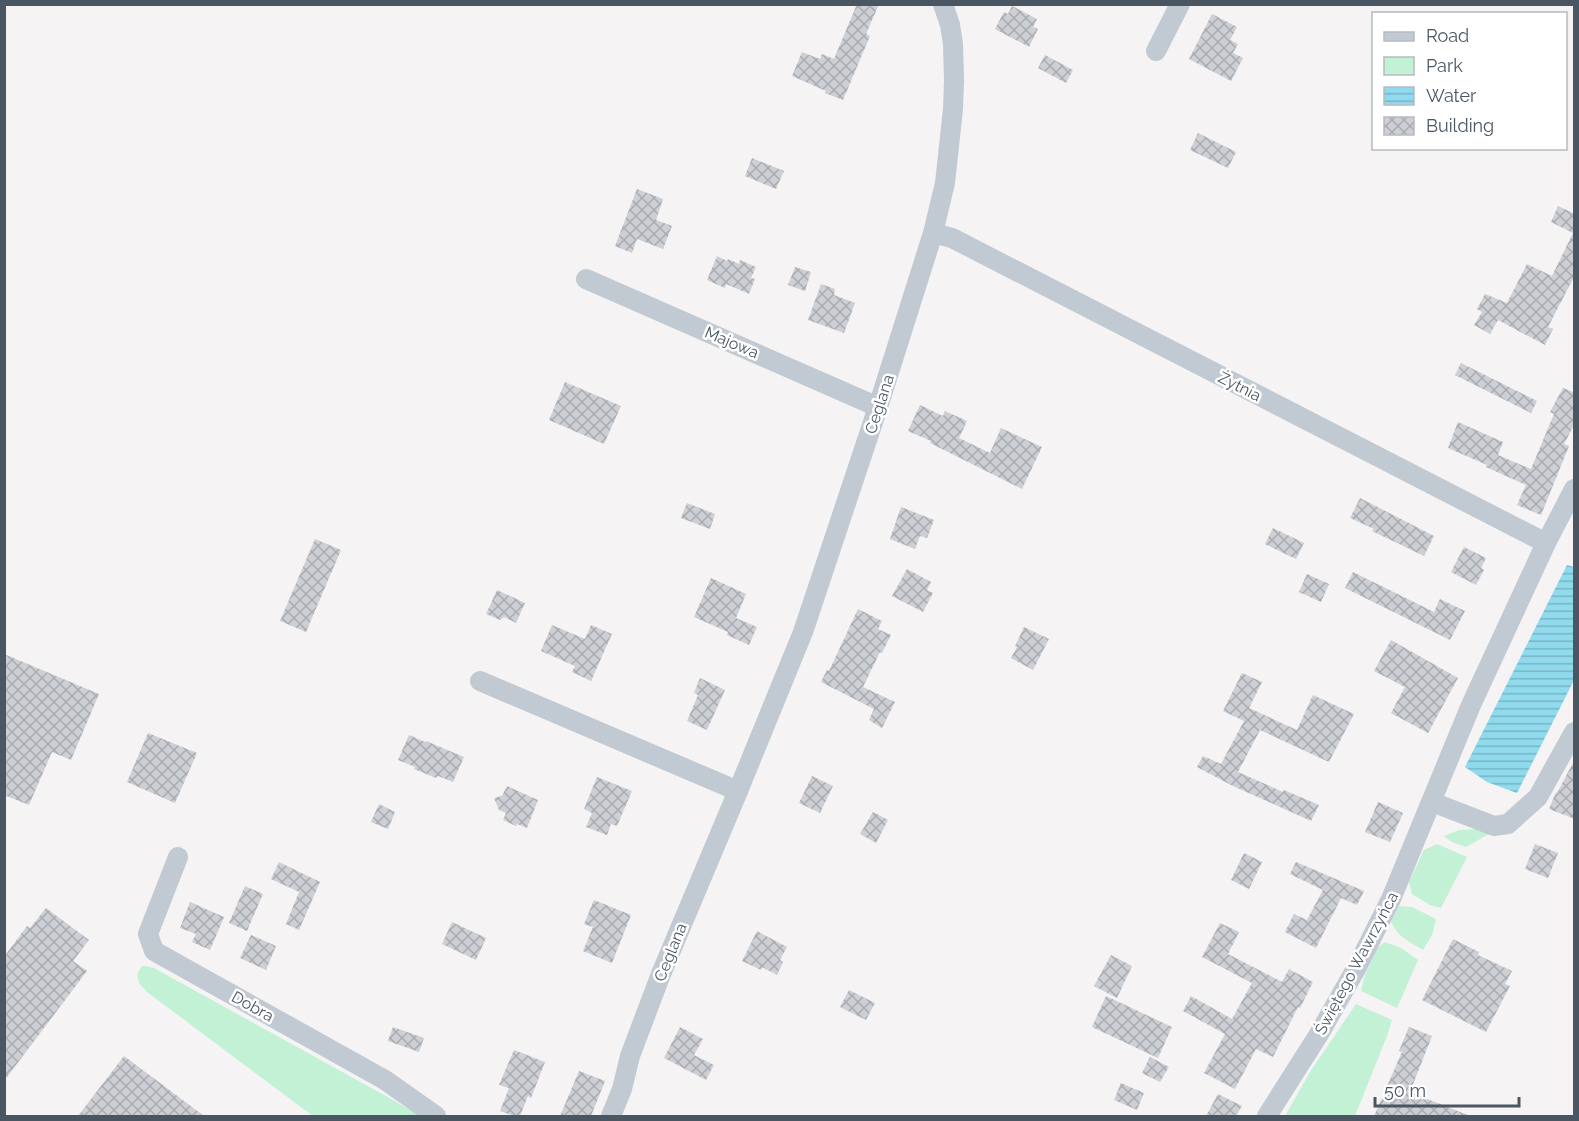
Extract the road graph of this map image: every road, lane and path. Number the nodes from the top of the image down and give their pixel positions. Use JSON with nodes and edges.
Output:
{"nodes":[{"id":1,"x":943,"y":4,"type":"edge"},
{"id":2,"x":1180,"y":4,"type":"edge"},
{"id":3,"x":1156,"y":51,"type":"dead end"},
{"id":4,"x":933,"y":233,"type":"junction"},
{"id":5,"x":586,"y":279,"type":"dead end"},
{"id":6,"x":878,"y":407,"type":"junction"},
{"id":7,"x":1575,"y":489,"type":"edge"},
{"id":8,"x":1546,"y":543,"type":"junction"},
{"id":9,"x":480,"y":681,"type":"dead end"},
{"id":10,"x":1575,"y":732,"type":"edge"},
{"id":11,"x":738,"y":791,"type":"junction"},
{"id":12,"x":1432,"y":802,"type":"junction"},
{"id":13,"x":178,"y":857,"type":"dead end"},
{"id":14,"x":436,"y":1116,"type":"edge"},
{"id":15,"x":611,"y":1116,"type":"edge"},
{"id":16,"x":1267,"y":1116,"type":"edge"}],
"edges":[{"from":1,"to":4,"type":"street","name":"Ceglana"},
{"from":2,"to":3,"type":"street"},
{"from":4,"to":6,"type":"street","name":"Ceglana"},
{"from":4,"to":8,"type":"street","name":"Żytnia"},
{"from":5,"to":6,"type":"street","name":"Majowa"},
{"from":6,"to":11,"type":"street","name":"Ceglana"},
{"from":7,"to":8,"type":"street","name":"Świętego Wawrzyńca"},
{"from":8,"to":12,"type":"street","name":"Świętego Wawrzyńca"},
{"from":9,"to":11,"type":"street"},
{"from":10,"to":12,"type":"street"},
{"from":11,"to":15,"type":"street","name":"Ceglana"},
{"from":12,"to":16,"type":"street","name":"Świętego Wawrzyńca"},
{"from":13,"to":14,"type":"street","name":"Dobra"}]}
